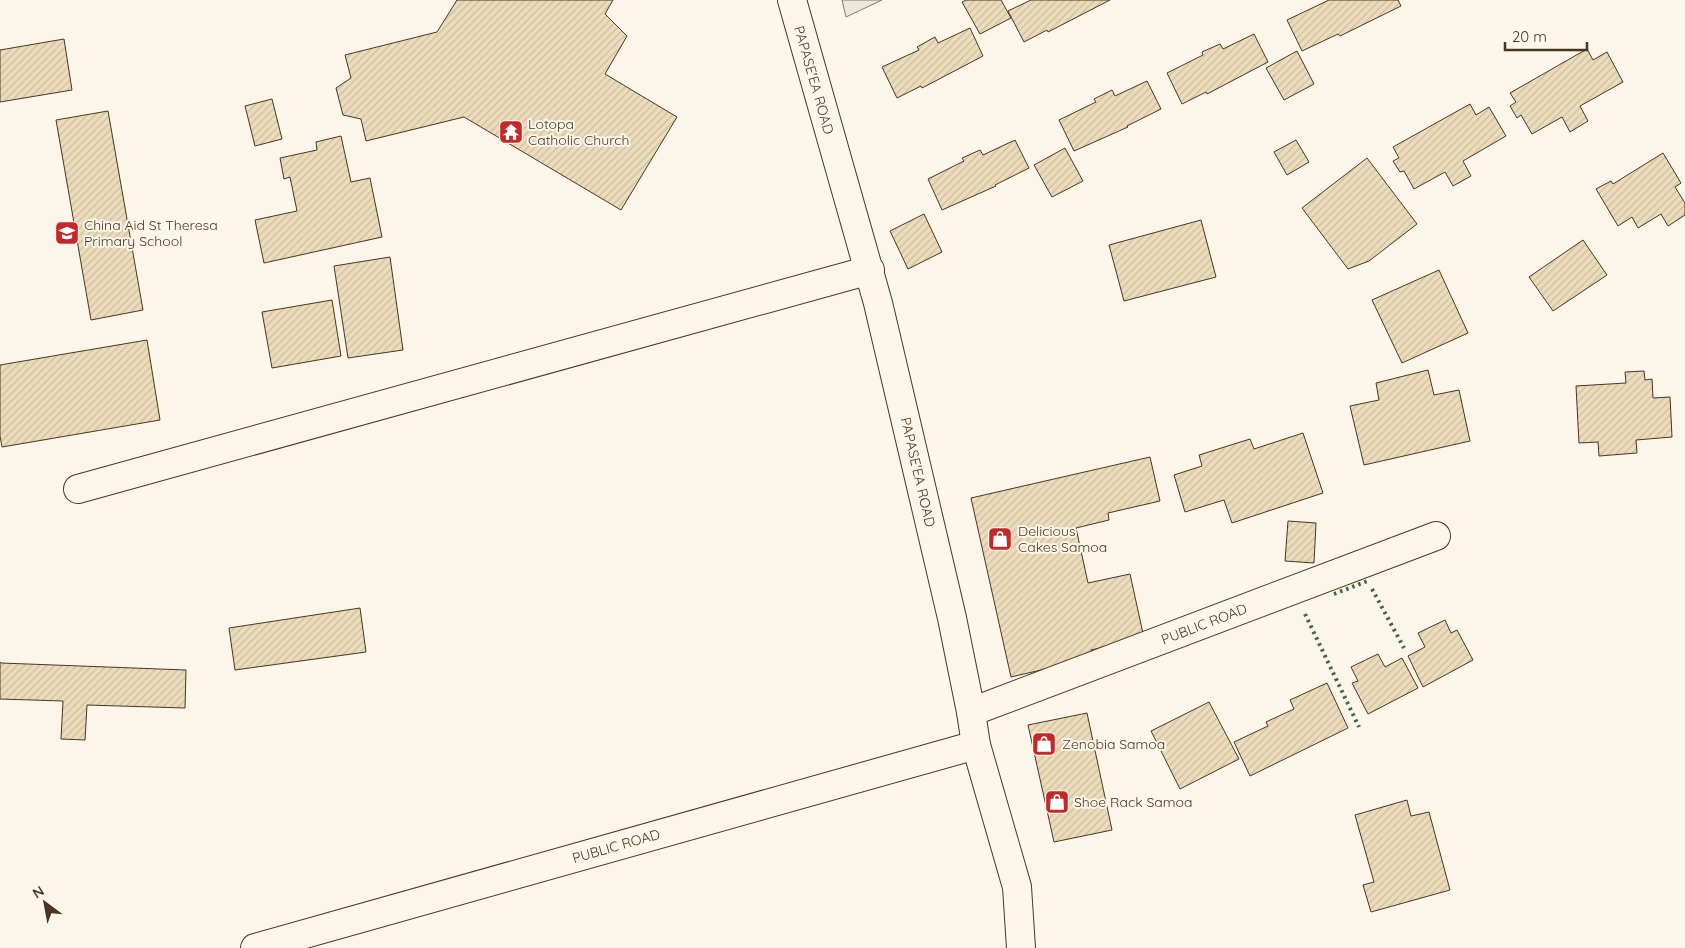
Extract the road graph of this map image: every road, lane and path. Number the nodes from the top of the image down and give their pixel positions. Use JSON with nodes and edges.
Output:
{"nodes":[{"id":1,"x":792,"y":0,"type":"edge"},
{"id":2,"x":870,"y":270,"type":"junction"},
{"id":3,"x":78,"y":489,"type":"dead end"},
{"id":4,"x":1436,"y":536,"type":"dead end"},
{"id":5,"x":971,"y":712,"type":"junction"},
{"id":6,"x":976,"y":745,"type":"junction"},
{"id":7,"x":255,"y":948,"type":"edge"},
{"id":8,"x":1021,"y":948,"type":"edge"}],
"edges":[{"from":1,"to":2,"type":"street","name":"PAPASE'EA ROAD"},
{"from":2,"to":3,"type":"street"},
{"from":2,"to":5,"type":"street","name":"PAPASE'EA ROAD"},
{"from":4,"to":5,"type":"street","name":"PUBLIC ROAD"},
{"from":5,"to":6,"type":"street","name":"PAPASE'EA ROAD"},
{"from":6,"to":7,"type":"street","name":"PUBLIC ROAD"},
{"from":6,"to":8,"type":"street","name":"PAPASE'EA ROAD"}]}
